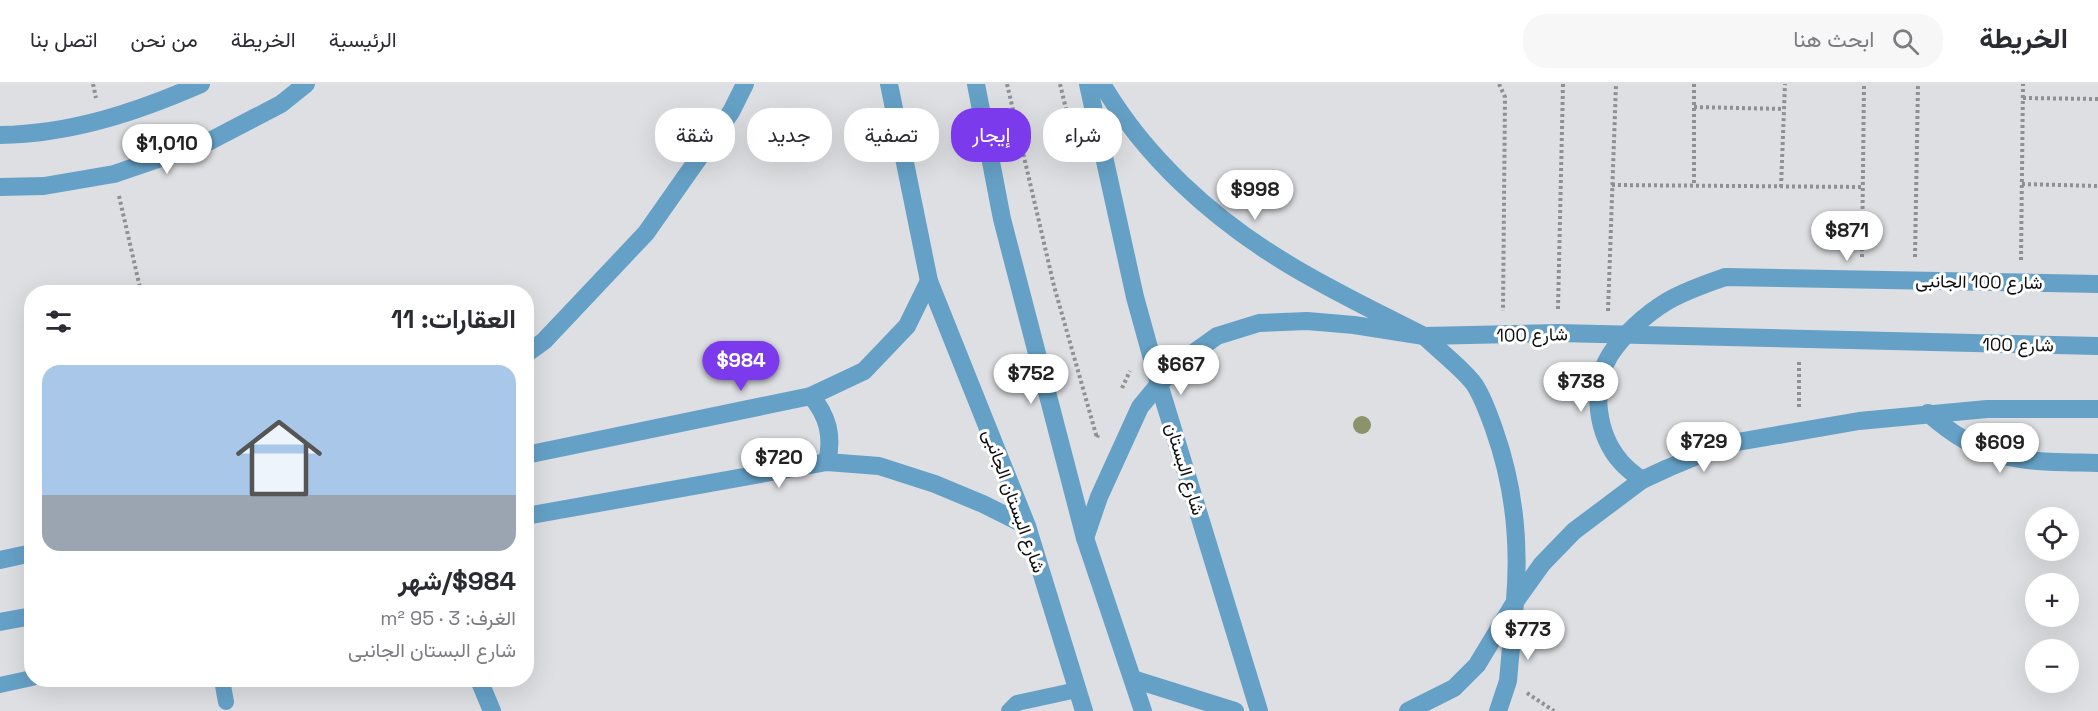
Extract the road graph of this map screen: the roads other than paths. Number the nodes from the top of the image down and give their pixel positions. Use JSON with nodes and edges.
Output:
{"nodes":[{"id":1,"x":201,"y":84,"type":"edge"},
{"id":2,"x":306,"y":84,"type":"edge"},
{"id":3,"x":745,"y":84,"type":"edge"},
{"id":4,"x":889,"y":84,"type":"edge"},
{"id":5,"x":976,"y":84,"type":"edge"},
{"id":6,"x":1088,"y":84,"type":"edge"},
{"id":7,"x":1102,"y":84,"type":"edge"},
{"id":8,"x":0,"y":135,"type":"edge"},
{"id":9,"x":0,"y":188,"type":"edge"},
{"id":10,"x":929,"y":281,"type":"junction"},
{"id":11,"x":2098,"y":284,"type":"edge"},
{"id":12,"x":1626,"y":335,"type":"junction"},
{"id":13,"x":1424,"y":336,"type":"junction"},
{"id":14,"x":2098,"y":346,"type":"edge"},
{"id":15,"x":534,"y":348,"type":"edge"},
{"id":16,"x":1159,"y":384,"type":"junction"},
{"id":17,"x":811,"y":396,"type":"junction"},
{"id":18,"x":2098,"y":409,"type":"edge"},
{"id":19,"x":1928,"y":413,"type":"junction"},
{"id":20,"x":534,"y":453,"type":"edge"},
{"id":21,"x":827,"y":462,"type":"junction"},
{"id":22,"x":2098,"y":464,"type":"edge"},
{"id":23,"x":1642,"y":480,"type":"junction"},
{"id":24,"x":534,"y":515,"type":"edge"},
{"id":25,"x":1026,"y":526,"type":"junction"},
{"id":26,"x":1085,"y":538,"type":"junction"},
{"id":27,"x":0,"y":551,"type":"edge"},
{"id":28,"x":24,"y":553,"type":"edge"},
{"id":29,"x":24,"y":555,"type":"edge"},
{"id":30,"x":0,"y":560,"type":"edge"},
{"id":31,"x":1515,"y":602,"type":"junction"},
{"id":32,"x":24,"y":618,"type":"edge"},
{"id":33,"x":0,"y":622,"type":"edge"},
{"id":34,"x":1132,"y":679,"type":"junction"},
{"id":35,"x":24,"y":680,"type":"edge"},
{"id":36,"x":0,"y":685,"type":"edge"},
{"id":37,"x":223,"y":687,"type":"edge"},
{"id":38,"x":482,"y":687,"type":"edge"},
{"id":39,"x":1077,"y":690,"type":"junction"},
{"id":40,"x":226,"y":702,"type":"dead end"},
{"id":41,"x":492,"y":711,"type":"edge"},
{"id":42,"x":1009,"y":711,"type":"edge"},
{"id":43,"x":1084,"y":711,"type":"edge"},
{"id":44,"x":1143,"y":711,"type":"edge"},
{"id":45,"x":1235,"y":711,"type":"edge"},
{"id":46,"x":1259,"y":711,"type":"edge"},
{"id":47,"x":1408,"y":711,"type":"edge"},
{"id":48,"x":1498,"y":711,"type":"edge"}],
"edges":[{"from":1,"to":8,"type":"street"},
{"from":2,"to":9,"type":"street"},
{"from":3,"to":15,"type":"street"},
{"from":4,"to":10,"type":"street","name":"شارع البستان الجانبى"},
{"from":5,"to":26,"type":"street"},
{"from":6,"to":16,"type":"street","name":"شارع البستان"},
{"from":7,"to":13,"type":"street"},
{"from":10,"to":17,"type":"street"},
{"from":10,"to":25,"type":"street","name":"شارع البستان الجانبى"},
{"from":11,"to":12,"type":"street","name":"شارع 100 الجانبى"},
{"from":12,"to":13,"type":"street","name":"شارع 100"},
{"from":12,"to":14,"type":"street","name":"شارع 100"},
{"from":12,"to":23,"type":"street","name":"شارع 100 الجانبى"},
{"from":13,"to":16,"type":"street","name":"شارع 100"},
{"from":13,"to":31,"type":"street"},
{"from":16,"to":26,"type":"street","name":"شارع 100"},
{"from":16,"to":46,"type":"street","name":"شارع البستان"},
{"from":17,"to":20,"type":"street"},
{"from":17,"to":21,"type":"street"},
{"from":18,"to":19,"type":"street"},
{"from":19,"to":22,"type":"street"},
{"from":19,"to":23,"type":"street"},
{"from":21,"to":24,"type":"street"},
{"from":21,"to":25,"type":"street"},
{"from":23,"to":31,"type":"street"},
{"from":25,"to":39,"type":"street","name":"شارع البستان الجانبى"},
{"from":26,"to":34,"type":"street"},
{"from":27,"to":28,"type":"street"},
{"from":29,"to":30,"type":"street"},
{"from":31,"to":47,"type":"street"},
{"from":31,"to":48,"type":"street"},
{"from":32,"to":33,"type":"street"},
{"from":34,"to":44,"type":"street"},
{"from":34,"to":45,"type":"street"},
{"from":35,"to":36,"type":"lane"},
{"from":37,"to":40,"type":"lane"},
{"from":38,"to":41,"type":"street"},
{"from":39,"to":42,"type":"lane"},
{"from":39,"to":43,"type":"street","name":"شارع البستان الجانبى"}]}
